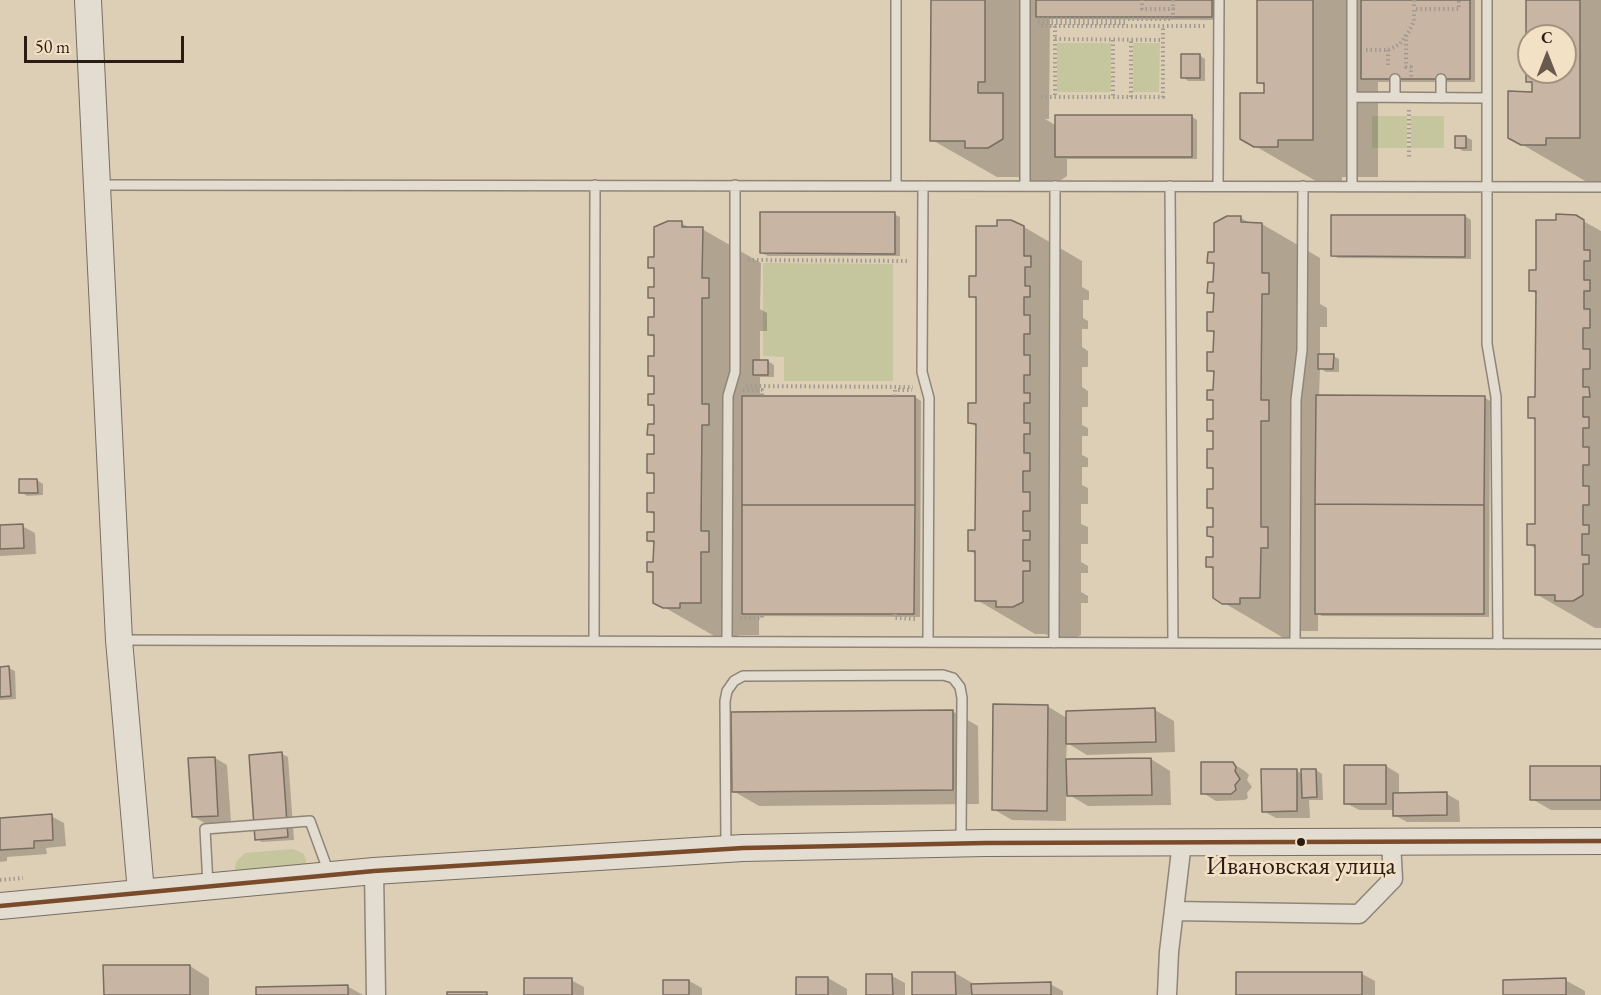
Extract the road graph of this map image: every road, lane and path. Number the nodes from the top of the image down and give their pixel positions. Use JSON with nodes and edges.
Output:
{"nodes":[{"id":1,"x":88,"y":0,"type":"edge"},
{"id":2,"x":896,"y":0,"type":"edge"},
{"id":3,"x":1025,"y":0,"type":"edge"},
{"id":4,"x":1142,"y":0,"type":"edge"},
{"id":5,"x":1173,"y":0,"type":"edge"},
{"id":6,"x":1218,"y":0,"type":"edge"},
{"id":7,"x":1352,"y":0,"type":"edge"},
{"id":8,"x":1414,"y":0,"type":"edge"},
{"id":9,"x":1459,"y":0,"type":"edge"},
{"id":10,"x":1487,"y":0,"type":"edge"},
{"id":11,"x":1173,"y":9,"type":"junction"},
{"id":12,"x":1414,"y":9,"type":"junction"},
{"id":13,"x":1041,"y":26,"type":"dead end"},
{"id":14,"x":1055,"y":26,"type":"junction"},
{"id":15,"x":1125,"y":26,"type":"junction"},
{"id":16,"x":1163,"y":26,"type":"junction"},
{"id":17,"x":1218,"y":26,"type":"junction"},
{"id":18,"x":1406,"y":35,"type":"junction"},
{"id":19,"x":1055,"y":39,"type":"junction"},
{"id":20,"x":1113,"y":40,"type":"junction"},
{"id":21,"x":1131,"y":40,"type":"junction"},
{"id":22,"x":1163,"y":40,"type":"junction"},
{"id":23,"x":1366,"y":50,"type":"dead end"},
{"id":24,"x":1388,"y":50,"type":"junction"},
{"id":25,"x":1391,"y":76,"type":"joint"},
{"id":26,"x":1411,"y":79,"type":"dead end"},
{"id":27,"x":1441,"y":79,"type":"dead end"},
{"id":28,"x":1041,"y":97,"type":"dead end"},
{"id":29,"x":1055,"y":97,"type":"junction"},
{"id":30,"x":1113,"y":97,"type":"junction"},
{"id":31,"x":1131,"y":97,"type":"junction"},
{"id":32,"x":1352,"y":97,"type":"junction"},
{"id":33,"x":1395,"y":97,"type":"junction"},
{"id":34,"x":1409,"y":98,"type":"junction"},
{"id":35,"x":1441,"y":98,"type":"junction"},
{"id":36,"x":1486,"y":98,"type":"junction"},
{"id":37,"x":1409,"y":159,"type":"dead end"},
{"id":38,"x":97,"y":185,"type":"junction"},
{"id":39,"x":595,"y":185,"type":"junction"},
{"id":40,"x":735,"y":185,"type":"junction"},
{"id":41,"x":896,"y":186,"type":"junction"},
{"id":42,"x":923,"y":186,"type":"junction"},
{"id":43,"x":1025,"y":186,"type":"junction"},
{"id":44,"x":1055,"y":186,"type":"junction"},
{"id":45,"x":1170,"y":186,"type":"junction"},
{"id":46,"x":1218,"y":186,"type":"junction"},
{"id":47,"x":1303,"y":186,"type":"junction"},
{"id":48,"x":1352,"y":186,"type":"junction"},
{"id":49,"x":1486,"y":187,"type":"junction"},
{"id":50,"x":1601,"y":187,"type":"edge"},
{"id":51,"x":735,"y":260,"type":"junction"},
{"id":52,"x":923,"y":261,"type":"junction"},
{"id":53,"x":730,"y":386,"type":"junction"},
{"id":54,"x":926,"y":387,"type":"junction"},
{"id":55,"x":742,"y":390,"type":"dead end"},
{"id":56,"x":915,"y":390,"type":"dead end"},
{"id":57,"x":762,"y":396,"type":"dead end"},
{"id":58,"x":895,"y":396,"type":"dead end"},
{"id":59,"x":762,"y":614,"type":"dead end"},
{"id":60,"x":895,"y":614,"type":"dead end"},
{"id":61,"x":742,"y":618,"type":"dead end"},
{"id":62,"x":914,"y":619,"type":"dead end"},
{"id":63,"x":119,"y":640,"type":"junction"},
{"id":64,"x":594,"y":641,"type":"junction"},
{"id":65,"x":727,"y":641,"type":"junction"},
{"id":66,"x":928,"y":642,"type":"junction"},
{"id":67,"x":1054,"y":642,"type":"junction"},
{"id":68,"x":1173,"y":643,"type":"junction"},
{"id":69,"x":1295,"y":643,"type":"junction"},
{"id":70,"x":1497,"y":644,"type":"junction"},
{"id":71,"x":1601,"y":644,"type":"edge"},
{"id":72,"x":1601,"y":841,"type":"edge"},
{"id":73,"x":1182,"y":842,"type":"junction"},
{"id":74,"x":1391,"y":842,"type":"junction"},
{"id":75,"x":960,"y":843,"type":"junction"},
{"id":76,"x":726,"y":849,"type":"junction"},
{"id":77,"x":374,"y":871,"type":"junction"},
{"id":78,"x":330,"y":875,"type":"junction"},
{"id":79,"x":208,"y":886,"type":"junction"},
{"id":80,"x":141,"y":892,"type":"junction"},
{"id":81,"x":0,"y":906,"type":"edge"},
{"id":82,"x":1174,"y":911,"type":"junction"},
{"id":83,"x":376,"y":995,"type":"edge"},
{"id":84,"x":1167,"y":995,"type":"edge"}],
"edges":[{"from":1,"to":38,"type":"main road"},
{"from":2,"to":41,"type":"lane"},
{"from":3,"to":43,"type":"lane"},
{"from":4,"to":11,"type":"path"},
{"from":5,"to":11,"type":"path"},
{"from":6,"to":17,"type":"lane"},
{"from":7,"to":32,"type":"lane"},
{"from":8,"to":12,"type":"path"},
{"from":9,"to":12,"type":"path"},
{"from":10,"to":36,"type":"lane"},
{"from":11,"to":15,"type":"path"},
{"from":12,"to":18,"type":"path"},
{"from":13,"to":14,"type":"path"},
{"from":14,"to":15,"type":"path"},
{"from":14,"to":19,"type":"path"},
{"from":15,"to":16,"type":"path"},
{"from":16,"to":17,"type":"path"},
{"from":16,"to":22,"type":"path"},
{"from":17,"to":46,"type":"lane"},
{"from":18,"to":24,"type":"path"},
{"from":18,"to":26,"type":"path"},
{"from":19,"to":20,"type":"path"},
{"from":19,"to":29,"type":"path"},
{"from":20,"to":21,"type":"path"},
{"from":20,"to":30,"type":"path"},
{"from":21,"to":22,"type":"path"},
{"from":21,"to":31,"type":"path"},
{"from":22,"to":31,"type":"path"},
{"from":23,"to":24,"type":"path"},
{"from":24,"to":25,"type":"path"},
{"from":25,"to":33,"type":"lane"},
{"from":27,"to":35,"type":"lane"},
{"from":28,"to":29,"type":"path"},
{"from":29,"to":30,"type":"path"},
{"from":30,"to":31,"type":"path"},
{"from":32,"to":33,"type":"lane"},
{"from":32,"to":48,"type":"lane"},
{"from":33,"to":34,"type":"lane"},
{"from":34,"to":35,"type":"lane"},
{"from":34,"to":37,"type":"path"},
{"from":35,"to":36,"type":"lane"},
{"from":36,"to":49,"type":"lane"},
{"from":38,"to":39,"type":"lane"},
{"from":38,"to":63,"type":"main road"},
{"from":39,"to":40,"type":"lane"},
{"from":39,"to":64,"type":"lane"},
{"from":40,"to":41,"type":"lane"},
{"from":40,"to":51,"type":"lane"},
{"from":41,"to":42,"type":"lane"},
{"from":42,"to":43,"type":"lane"},
{"from":42,"to":52,"type":"lane"},
{"from":43,"to":44,"type":"lane"},
{"from":44,"to":45,"type":"lane"},
{"from":44,"to":67,"type":"lane"},
{"from":45,"to":46,"type":"lane"},
{"from":45,"to":68,"type":"lane"},
{"from":46,"to":47,"type":"lane"},
{"from":47,"to":48,"type":"lane"},
{"from":47,"to":69,"type":"lane"},
{"from":48,"to":49,"type":"lane"},
{"from":49,"to":50,"type":"lane"},
{"from":49,"to":70,"type":"lane"},
{"from":51,"to":52,"type":"path"},
{"from":51,"to":53,"type":"lane"},
{"from":52,"to":54,"type":"lane"},
{"from":53,"to":54,"type":"path"},
{"from":53,"to":65,"type":"lane"},
{"from":54,"to":66,"type":"lane"},
{"from":55,"to":57,"type":"path"},
{"from":56,"to":58,"type":"path"},
{"from":59,"to":61,"type":"path"},
{"from":60,"to":62,"type":"path"},
{"from":63,"to":64,"type":"lane"},
{"from":63,"to":80,"type":"main road"},
{"from":64,"to":65,"type":"lane"},
{"from":65,"to":66,"type":"lane"},
{"from":66,"to":67,"type":"lane"},
{"from":67,"to":68,"type":"lane"},
{"from":68,"to":69,"type":"lane"},
{"from":69,"to":70,"type":"lane"},
{"from":70,"to":71,"type":"lane"},
{"from":72,"to":74,"type":"main road"},
{"from":73,"to":74,"type":"main road"},
{"from":73,"to":75,"type":"main road"},
{"from":73,"to":82,"type":"street"},
{"from":74,"to":82,"type":"street"},
{"from":75,"to":76,"type":"main road"},
{"from":75,"to":76,"type":"lane"},
{"from":76,"to":77,"type":"main road"},
{"from":77,"to":78,"type":"main road"},
{"from":77,"to":83,"type":"street"},
{"from":78,"to":79,"type":"main road"},
{"from":78,"to":79,"type":"lane"},
{"from":79,"to":80,"type":"main road"},
{"from":80,"to":81,"type":"main road"},
{"from":82,"to":84,"type":"street"}]}
